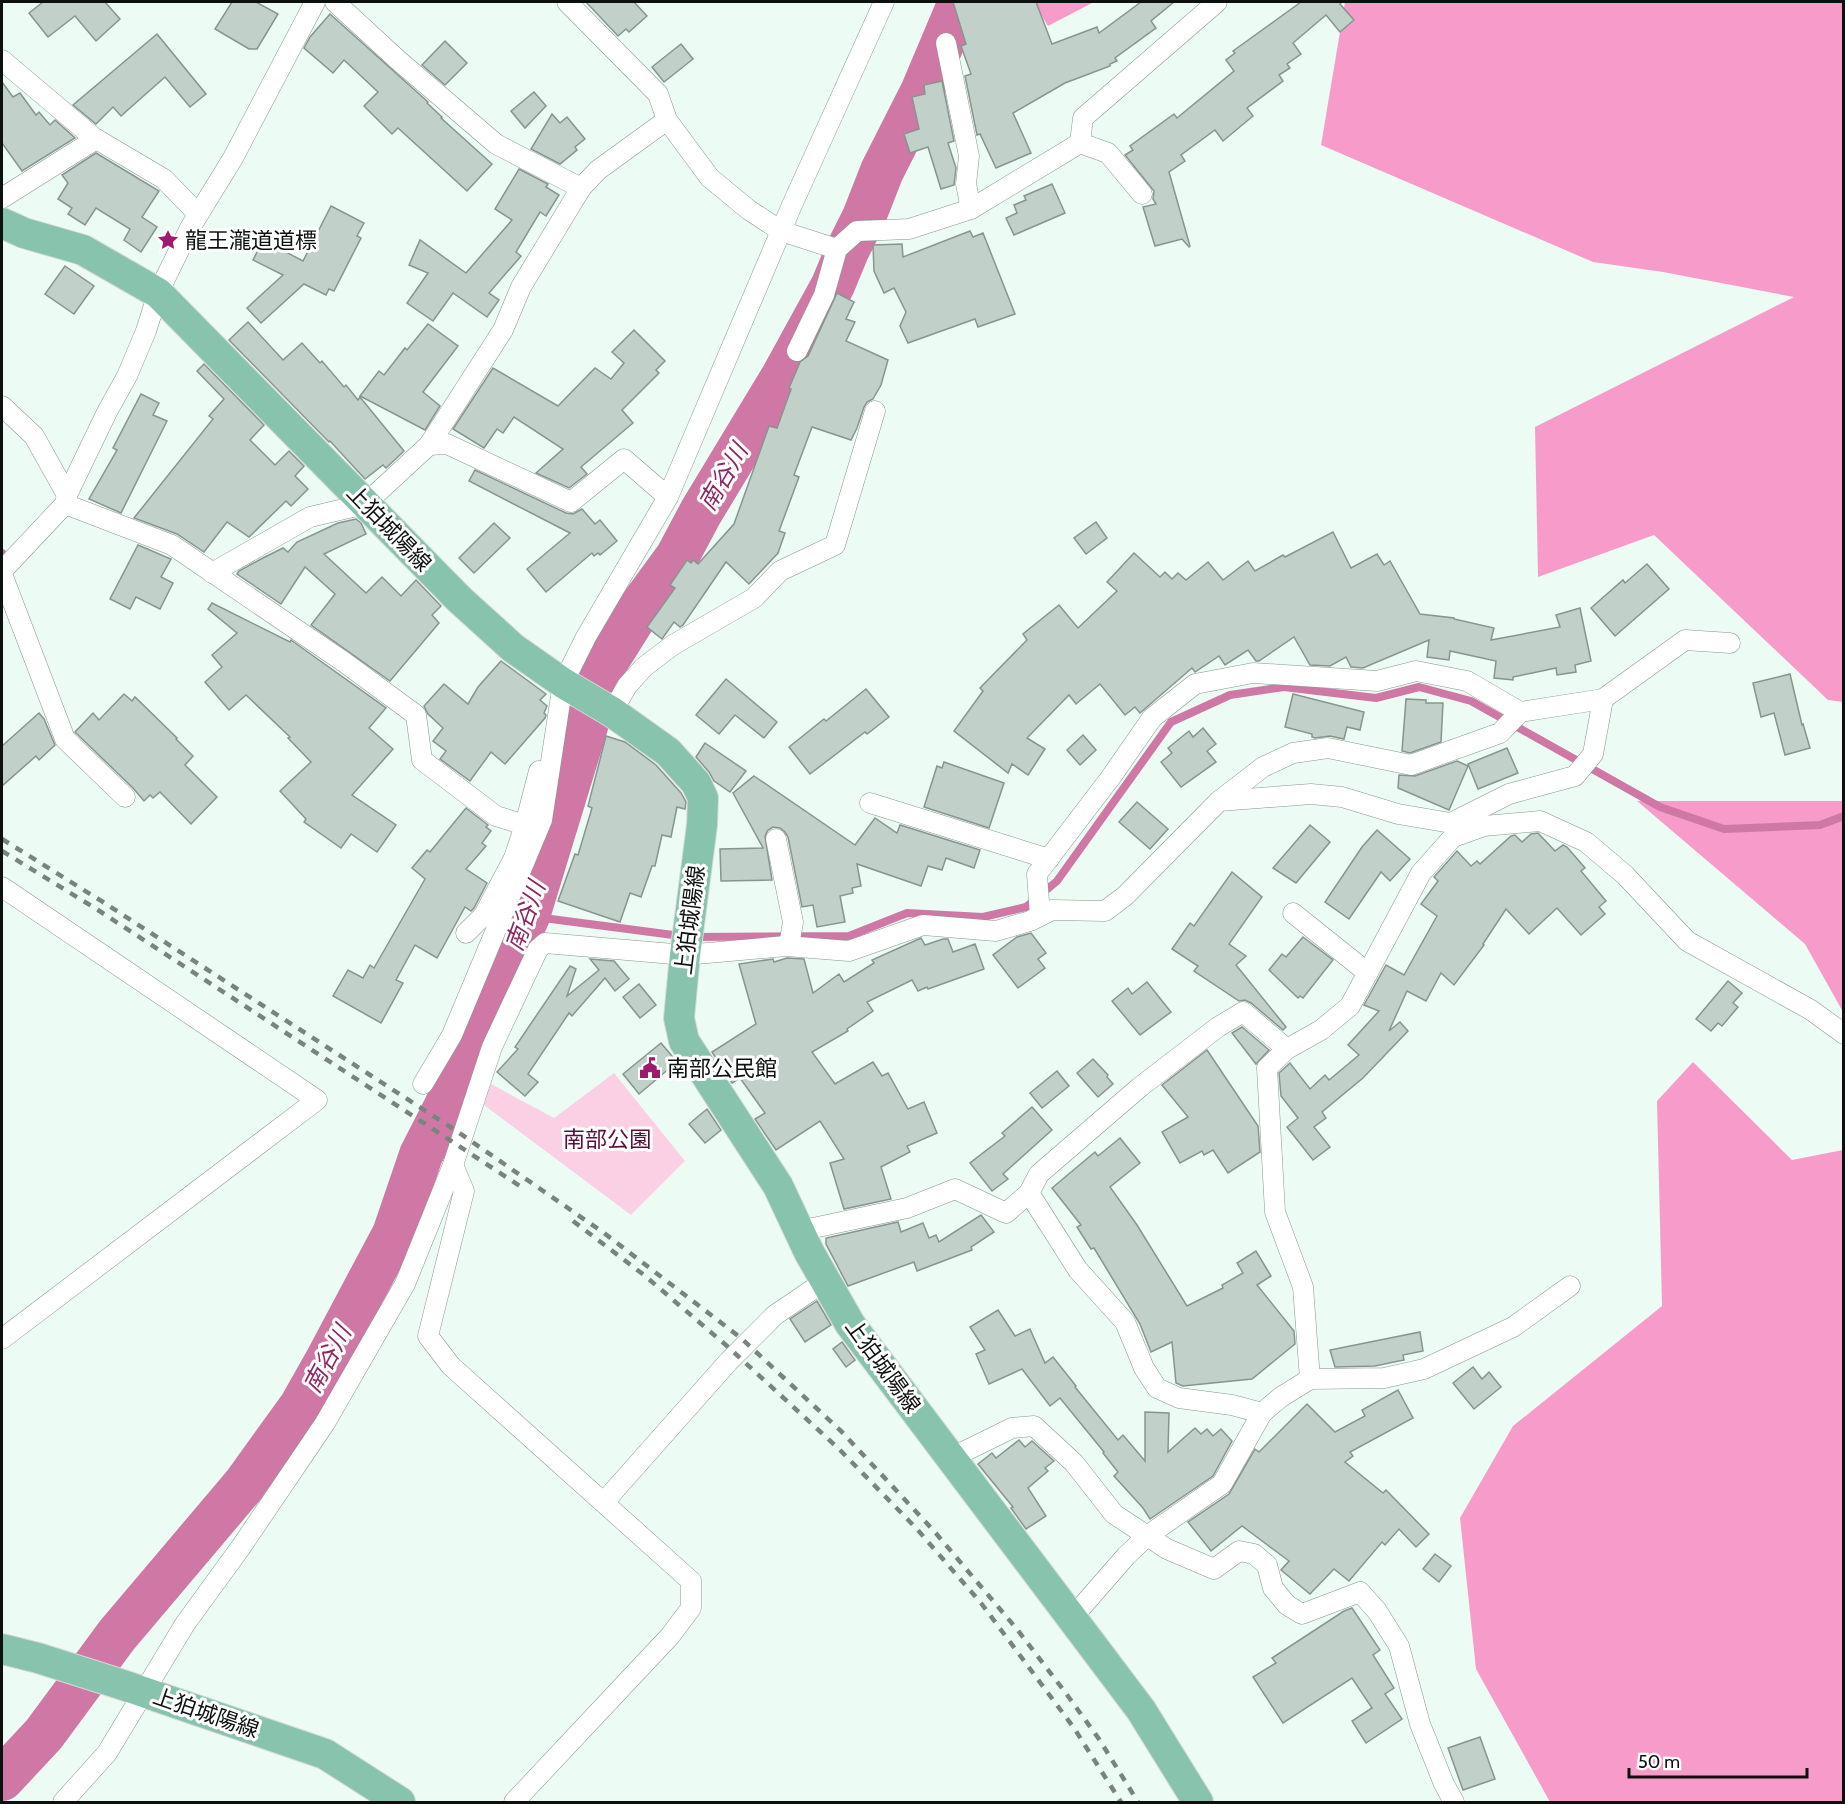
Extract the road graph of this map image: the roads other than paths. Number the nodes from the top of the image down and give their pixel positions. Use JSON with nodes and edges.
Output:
{"nodes":[{"id":1,"x":315,"y":2,"type":"edge"},
{"id":2,"x":335,"y":2,"type":"edge"},
{"id":3,"x":567,"y":2,"type":"edge"},
{"id":4,"x":884,"y":2,"type":"edge"},
{"id":5,"x":1217,"y":2,"type":"edge"},
{"id":6,"x":946,"y":43,"type":"dead end"},
{"id":7,"x":2,"y":60,"type":"edge"},
{"id":8,"x":667,"y":120,"type":"junction"},
{"id":9,"x":96,"y":139,"type":"junction"},
{"id":10,"x":1080,"y":143,"type":"junction"},
{"id":11,"x":581,"y":188,"type":"junction"},
{"id":12,"x":1142,"y":194,"type":"dead end"},
{"id":13,"x":2,"y":199,"type":"edge"},
{"id":14,"x":971,"y":209,"type":"junction"},
{"id":15,"x":198,"y":214,"type":"junction"},
{"id":16,"x":10,"y":227,"type":"edge"},
{"id":17,"x":781,"y":231,"type":"junction"},
{"id":18,"x":837,"y":249,"type":"junction"},
{"id":19,"x":158,"y":293,"type":"junction"},
{"id":20,"x":797,"y":351,"type":"dead end"},
{"id":21,"x":2,"y":406,"type":"edge"},
{"id":22,"x":875,"y":411,"type":"dead end"},
{"id":23,"x":429,"y":445,"type":"junction"},
{"id":24,"x":668,"y":498,"type":"junction"},
{"id":25,"x":66,"y":500,"type":"junction"},
{"id":26,"x":365,"y":504,"type":"junction"},
{"id":27,"x":2,"y":573,"type":"edge"},
{"id":28,"x":212,"y":573,"type":"junction"},
{"id":29,"x":1730,"y":643,"type":"dead end"},
{"id":30,"x":565,"y":685,"type":"junction"},
{"id":31,"x":1603,"y":699,"type":"junction"},
{"id":32,"x":608,"y":710,"type":"junction"},
{"id":33,"x":1520,"y":712,"type":"junction"},
{"id":34,"x":558,"y":719,"type":"junction"},
{"id":35,"x":125,"y":797,"type":"dead end"},
{"id":36,"x":1219,"y":801,"type":"junction"},
{"id":37,"x":870,"y":803,"type":"dead end"},
{"id":38,"x":525,"y":825,"type":"junction"},
{"id":39,"x":1463,"y":825,"type":"junction"},
{"id":40,"x":776,"y":839,"type":"dead end"},
{"id":41,"x":1049,"y":859,"type":"junction"},
{"id":42,"x":2,"y":887,"type":"edge"},
{"id":43,"x":1293,"y":913,"type":"dead end"},
{"id":44,"x":1040,"y":916,"type":"junction"},
{"id":45,"x":466,"y":933,"type":"dead end"},
{"id":46,"x":789,"y":946,"type":"junction"},
{"id":47,"x":685,"y":955,"type":"junction"},
{"id":48,"x":1368,"y":973,"type":"junction"},
{"id":49,"x":1844,"y":1034,"type":"edge"},
{"id":50,"x":1287,"y":1049,"type":"junction"},
{"id":51,"x":423,"y":1084,"type":"dead end"},
{"id":52,"x":453,"y":1165,"type":"junction"},
{"id":53,"x":1029,"y":1193,"type":"junction"},
{"id":54,"x":799,"y":1231,"type":"junction"},
{"id":55,"x":825,"y":1281,"type":"junction"},
{"id":56,"x":1570,"y":1286,"type":"dead end"},
{"id":57,"x":2,"y":1339,"type":"edge"},
{"id":58,"x":1310,"y":1379,"type":"junction"},
{"id":59,"x":1262,"y":1413,"type":"junction"},
{"id":60,"x":951,"y":1458,"type":"junction"},
{"id":61,"x":604,"y":1502,"type":"junction"},
{"id":62,"x":1147,"y":1536,"type":"junction"},
{"id":63,"x":1072,"y":1618,"type":"junction"},
{"id":64,"x":2,"y":1649,"type":"edge"},
{"id":65,"x":133,"y":1688,"type":"junction"},
{"id":66,"x":63,"y":1803,"type":"edge"},
{"id":67,"x":400,"y":1803,"type":"edge"},
{"id":68,"x":514,"y":1803,"type":"edge"},
{"id":69,"x":1198,"y":1803,"type":"edge"},
{"id":70,"x":1454,"y":1803,"type":"edge"}],
"edges":[{"from":1,"to":15,"type":"street"},
{"from":2,"to":11,"type":"street"},
{"from":3,"to":8,"type":"street"},
{"from":4,"to":17,"type":"street"},
{"from":5,"to":10,"type":"street"},
{"from":6,"to":14,"type":"street"},
{"from":7,"to":9,"type":"street"},
{"from":8,"to":11,"type":"street"},
{"from":8,"to":17,"type":"street"},
{"from":9,"to":13,"type":"street"},
{"from":9,"to":15,"type":"street"},
{"from":10,"to":12,"type":"street"},
{"from":10,"to":14,"type":"street"},
{"from":11,"to":23,"type":"street"},
{"from":13,"to":16,"type":"street"},
{"from":14,"to":18,"type":"street"},
{"from":15,"to":19,"type":"street"},
{"from":16,"to":19,"type":"main road","name":"上狛城陽線"},
{"from":17,"to":18,"type":"street"},
{"from":17,"to":24,"type":"street"},
{"from":18,"to":20,"type":"street"},
{"from":19,"to":25,"type":"street"},
{"from":19,"to":26,"type":"main road","name":"上狛城陽線"},
{"from":21,"to":25,"type":"street"},
{"from":22,"to":32,"type":"street"},
{"from":23,"to":24,"type":"street"},
{"from":23,"to":26,"type":"street"},
{"from":24,"to":30,"type":"street"},
{"from":25,"to":27,"type":"street"},
{"from":25,"to":28,"type":"street"},
{"from":26,"to":28,"type":"street"},
{"from":26,"to":30,"type":"main road","name":"上狛城陽線"},
{"from":27,"to":35,"type":"street"},
{"from":28,"to":38,"type":"street"},
{"from":29,"to":31,"type":"street"},
{"from":30,"to":32,"type":"main road","name":"上狛城陽線"},
{"from":30,"to":34,"type":"street"},
{"from":31,"to":33,"type":"street"},
{"from":31,"to":39,"type":"street"},
{"from":32,"to":47,"type":"main road","name":"上狛城陽線"},
{"from":33,"to":36,"type":"street"},
{"from":33,"to":41,"type":"street"},
{"from":34,"to":38,"type":"street"},
{"from":34,"to":51,"type":"street"},
{"from":36,"to":39,"type":"street"},
{"from":36,"to":44,"type":"street"},
{"from":37,"to":41,"type":"street"},
{"from":38,"to":45,"type":"street"},
{"from":39,"to":48,"type":"street"},
{"from":39,"to":49,"type":"street"},
{"from":40,"to":46,"type":"street"},
{"from":41,"to":44,"type":"street"},
{"from":42,"to":57,"type":"street"},
{"from":43,"to":48,"type":"street"},
{"from":44,"to":46,"type":"street"},
{"from":46,"to":47,"type":"street"},
{"from":47,"to":52,"type":"street"},
{"from":47,"to":54,"type":"main road","name":"上狛城陽線"},
{"from":48,"to":50,"type":"street"},
{"from":50,"to":53,"type":"street"},
{"from":50,"to":58,"type":"street"},
{"from":52,"to":61,"type":"street"},
{"from":52,"to":65,"type":"street"},
{"from":53,"to":54,"type":"street"},
{"from":53,"to":59,"type":"street"},
{"from":54,"to":55,"type":"main road","name":"上狛城陽線"},
{"from":55,"to":60,"type":"main road","name":"上狛城陽線"},
{"from":55,"to":61,"type":"street"},
{"from":56,"to":58,"type":"street"},
{"from":58,"to":59,"type":"street"},
{"from":59,"to":62,"type":"street"},
{"from":60,"to":62,"type":"street"},
{"from":60,"to":63,"type":"main road","name":"上狛城陽線"},
{"from":61,"to":68,"type":"street"},
{"from":62,"to":63,"type":"street"},
{"from":62,"to":70,"type":"street"},
{"from":63,"to":69,"type":"main road","name":"上狛城陽線"},
{"from":64,"to":65,"type":"main road","name":"上狛城陽線"},
{"from":65,"to":66,"type":"street"},
{"from":65,"to":67,"type":"main road","name":"上狛城陽線"}]}
